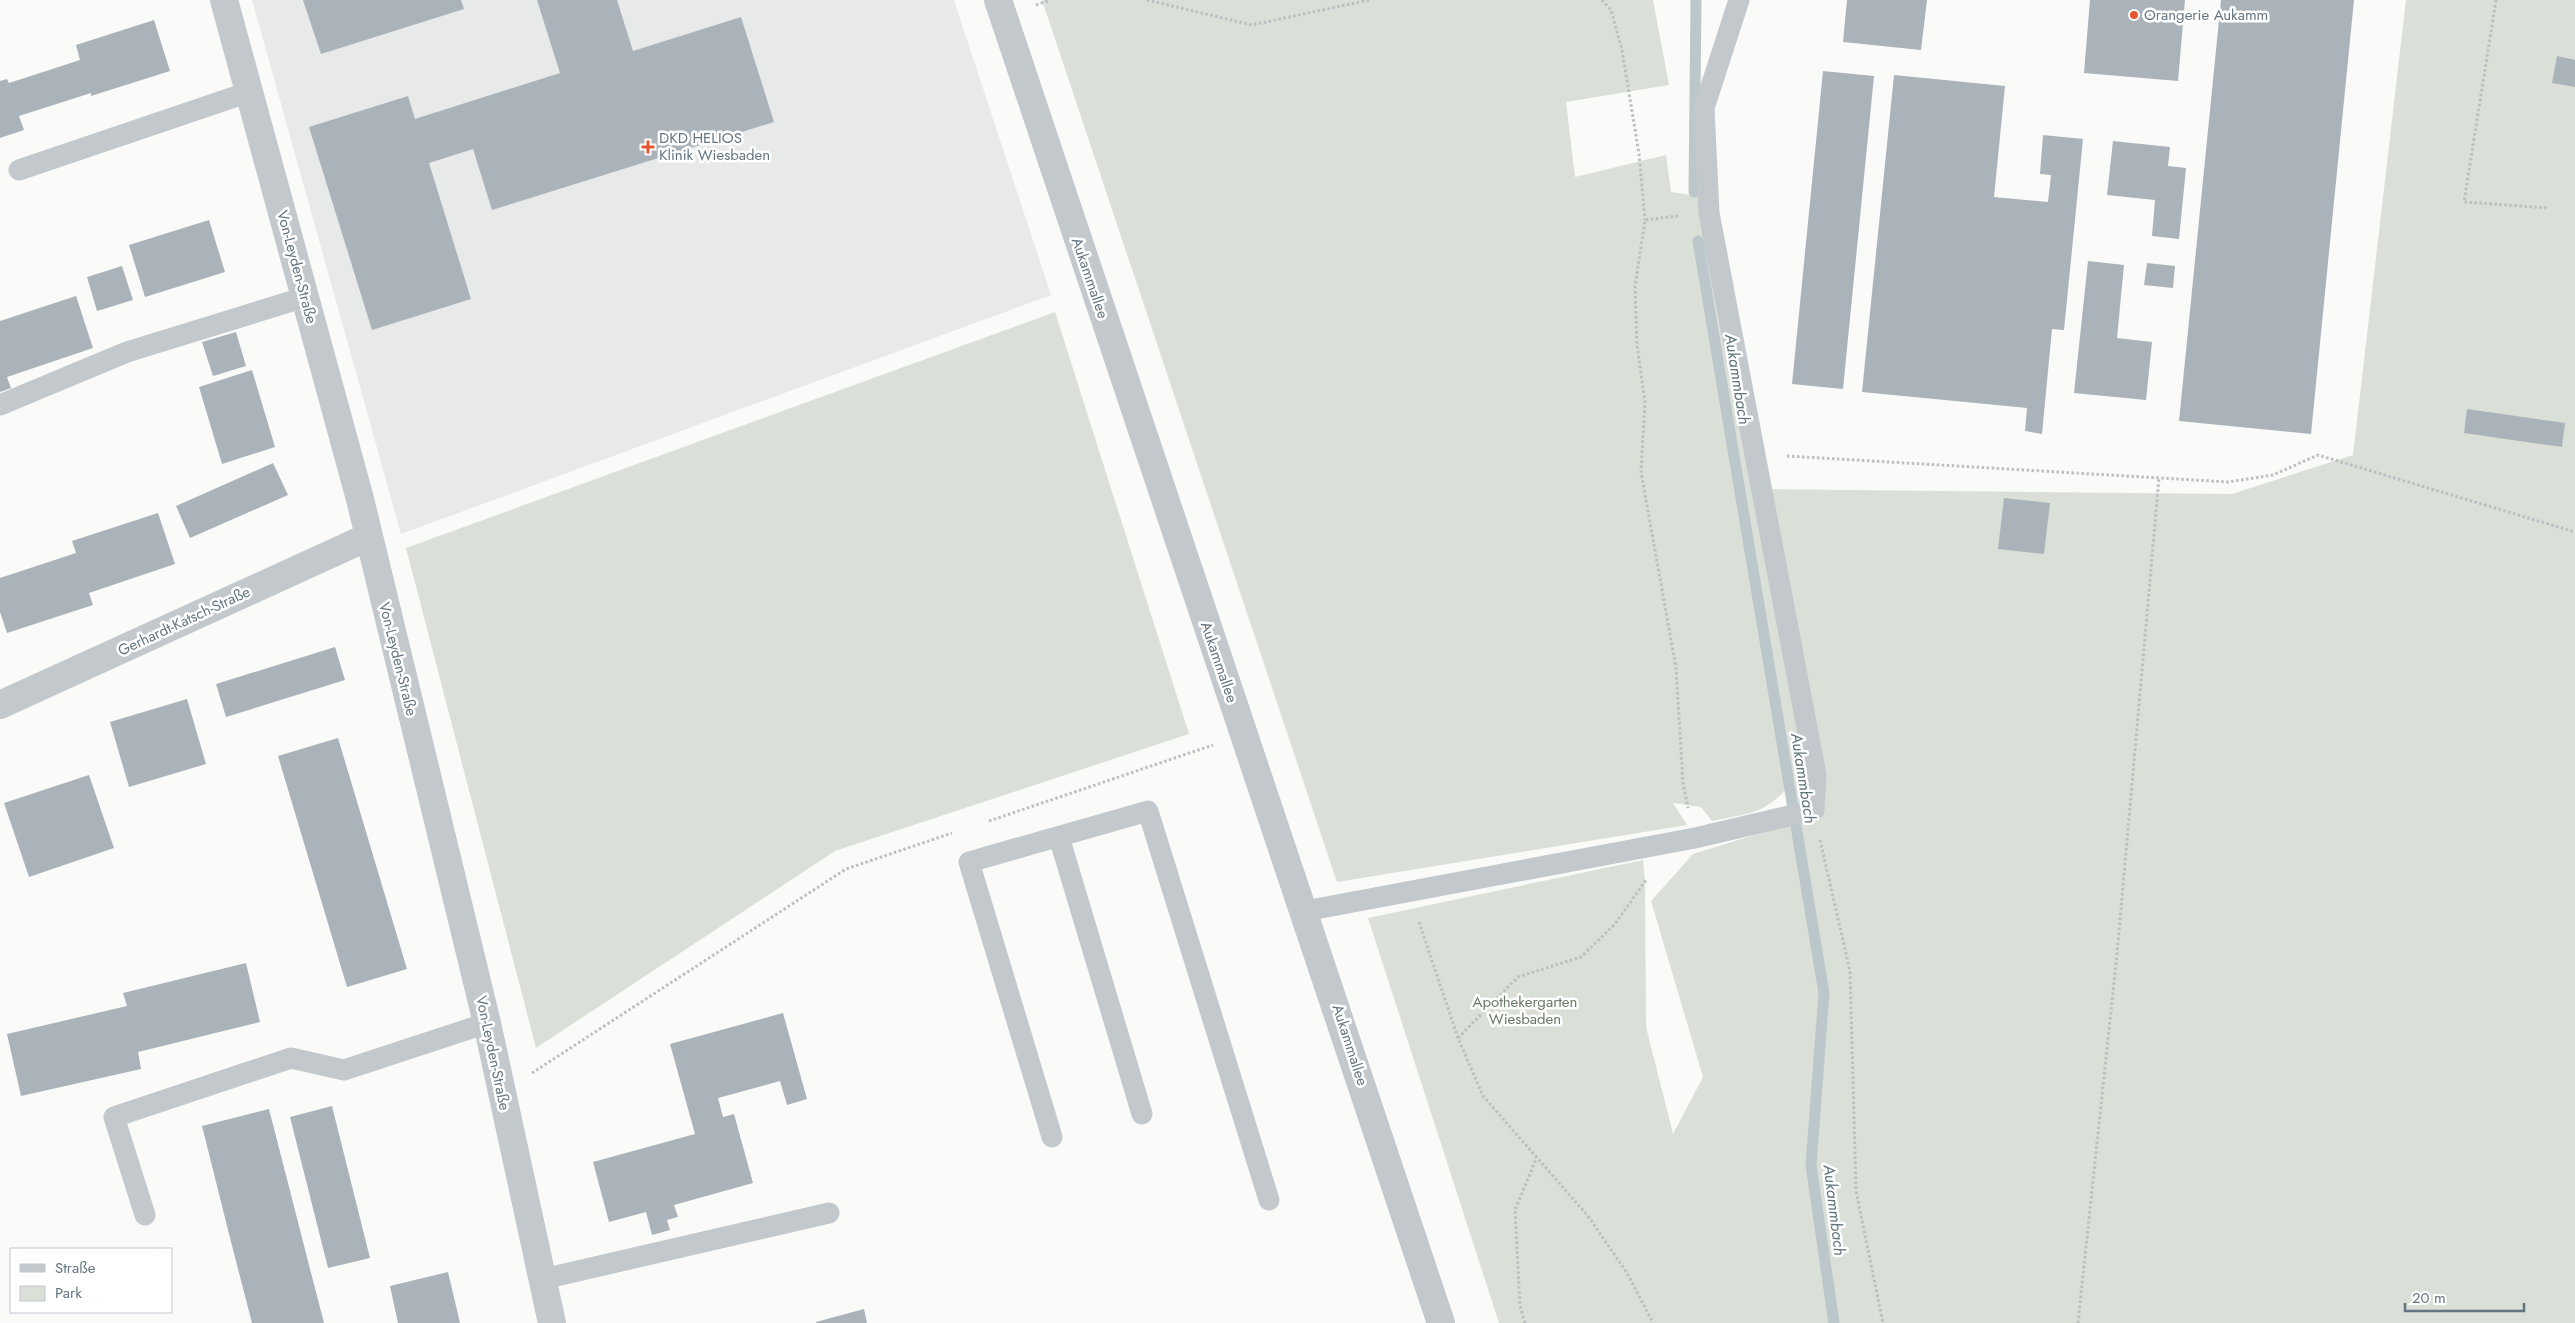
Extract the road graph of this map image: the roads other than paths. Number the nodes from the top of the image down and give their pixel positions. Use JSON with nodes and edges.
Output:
{"nodes":[{"id":1,"x":224,"y":0,"type":"edge"},
{"id":2,"x":998,"y":0,"type":"edge"},
{"id":3,"x":1739,"y":0,"type":"edge"},
{"id":4,"x":249,"y":92,"type":"junction"},
{"id":5,"x":19,"y":170,"type":"dead end"},
{"id":6,"x":305,"y":297,"type":"junction"},
{"id":7,"x":0,"y":405,"type":"edge"},
{"id":8,"x":368,"y":537,"type":"junction"},
{"id":9,"x":0,"y":705,"type":"edge"},
{"id":10,"x":1059,"y":836,"type":"junction"},
{"id":11,"x":1305,"y":911,"type":"junction"},
{"id":12,"x":487,"y":1023,"type":"junction"},
{"id":13,"x":1142,"y":1114,"type":"dead end"},
{"id":14,"x":1052,"y":1136,"type":"dead end"},
{"id":15,"x":1268,"y":1200,"type":"dead end"},
{"id":16,"x":829,"y":1213,"type":"dead end"},
{"id":17,"x":145,"y":1215,"type":"dead end"},
{"id":18,"x":543,"y":1279,"type":"junction"},
{"id":19,"x":552,"y":1323,"type":"edge"},
{"id":20,"x":1442,"y":1323,"type":"edge"}],
"edges":[{"from":1,"to":4,"type":"street","name":"Von-Leyden-Straße"},
{"from":2,"to":11,"type":"street","name":"Aukammallee"},
{"from":3,"to":11,"type":"lane"},
{"from":4,"to":5,"type":"lane"},
{"from":4,"to":6,"type":"street","name":"Von-Leyden-Straße"},
{"from":6,"to":7,"type":"lane"},
{"from":6,"to":8,"type":"street","name":"Von-Leyden-Straße"},
{"from":8,"to":9,"type":"street","name":"Gerhardt-Katsch-Straße"},
{"from":8,"to":12,"type":"street","name":"Von-Leyden-Straße"},
{"from":10,"to":13,"type":"lane"},
{"from":10,"to":14,"type":"lane"},
{"from":10,"to":15,"type":"lane"},
{"from":11,"to":20,"type":"street","name":"Aukammallee"},
{"from":12,"to":17,"type":"lane"},
{"from":12,"to":18,"type":"street","name":"Von-Leyden-Straße"},
{"from":16,"to":18,"type":"lane"},
{"from":18,"to":19,"type":"street","name":"Von-Leyden-Straße"}]}
